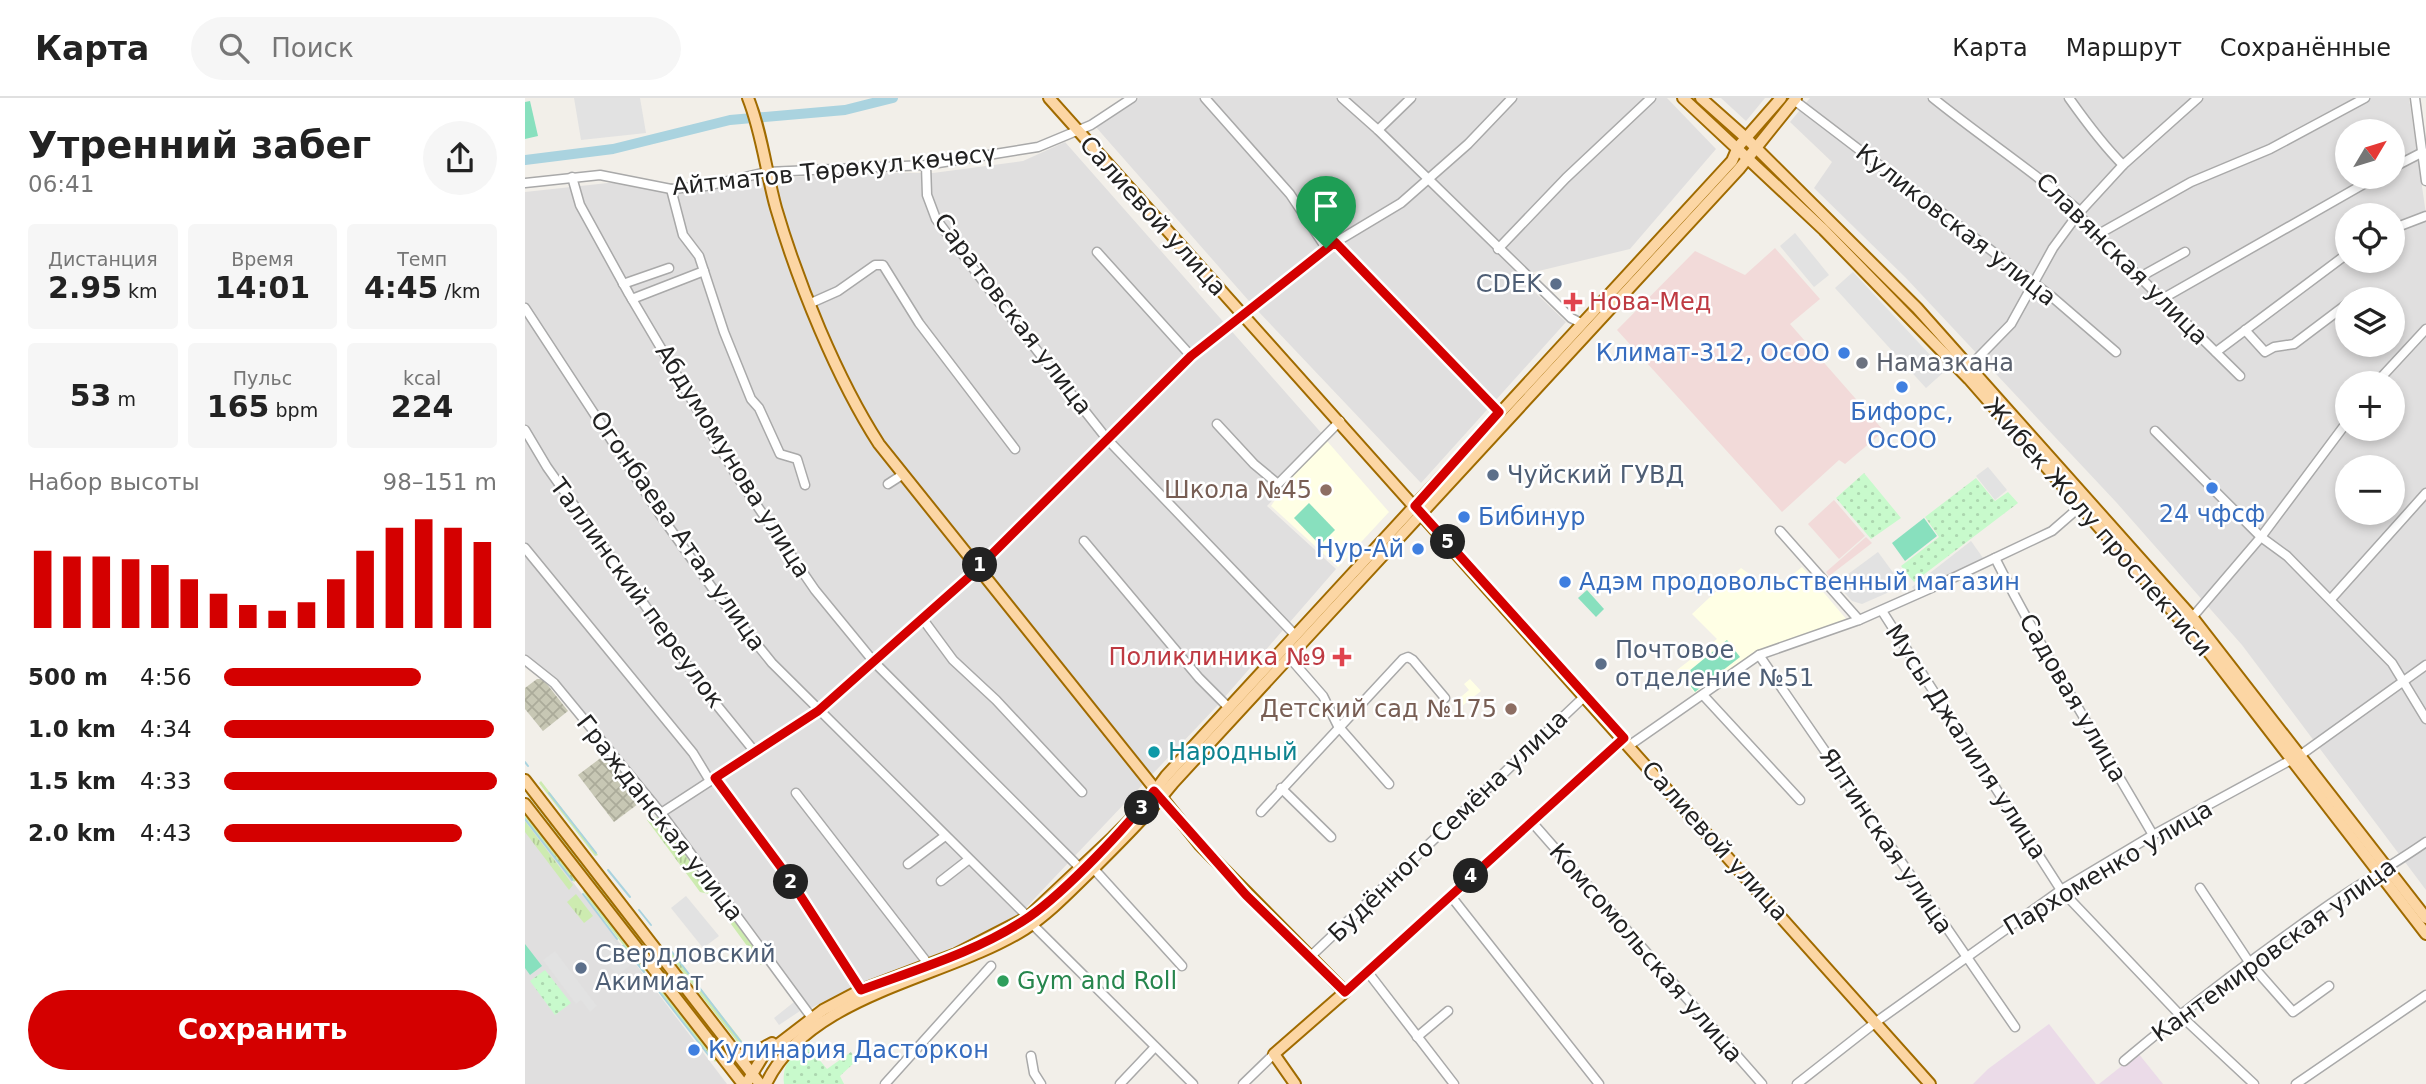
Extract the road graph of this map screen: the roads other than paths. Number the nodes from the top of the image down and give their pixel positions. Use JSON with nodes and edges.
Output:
{"nodes":[{"id":1,"x":1049,"y":98,"type":"edge"},
{"id":2,"x":1132,"y":98,"type":"edge"},
{"id":3,"x":1205,"y":98,"type":"edge"},
{"id":4,"x":1342,"y":98,"type":"edge"},
{"id":5,"x":1411,"y":98,"type":"edge"},
{"id":6,"x":1512,"y":98,"type":"edge"},
{"id":7,"x":1651,"y":98,"type":"edge"},
{"id":8,"x":1683,"y":98,"type":"edge"},
{"id":9,"x":1700,"y":98,"type":"edge"},
{"id":10,"x":1781,"y":98,"type":"edge"},
{"id":11,"x":1933,"y":98,"type":"edge"},
{"id":12,"x":2069,"y":98,"type":"edge"},
{"id":13,"x":2198,"y":98,"type":"edge"},
{"id":14,"x":2365,"y":98,"type":"edge"},
{"id":15,"x":2415,"y":98,"type":"edge"},
{"id":16,"x":1795,"y":99,"type":"edge"},
{"id":17,"x":749,"y":102,"type":"edge"},
{"id":18,"x":1076,"y":129,"type":"junction"},
{"id":19,"x":1378,"y":130,"type":"junction"},
{"id":20,"x":1751,"y":142,"type":"junction"},
{"id":21,"x":1738,"y":147,"type":"junction"},
{"id":22,"x":2423,"y":152,"type":"junction"},
{"id":23,"x":1747,"y":156,"type":"junction"},
{"id":24,"x":2405,"y":161,"type":"edge"},
{"id":25,"x":926,"y":165,"type":"junction"},
{"id":26,"x":2123,"y":165,"type":"junction"},
{"id":27,"x":767,"y":172,"type":"junction"},
{"id":28,"x":572,"y":177,"type":"junction"},
{"id":29,"x":1428,"y":181,"type":"junction"},
{"id":30,"x":2426,"y":181,"type":"edge"},
{"id":31,"x":525,"y":183,"type":"edge"},
{"id":32,"x":671,"y":189,"type":"junction"},
{"id":33,"x":2355,"y":189,"type":"edge"},
{"id":34,"x":2078,"y":214,"type":"junction"},
{"id":35,"x":2426,"y":216,"type":"edge"},
{"id":36,"x":2405,"y":224,"type":"edge"},
{"id":37,"x":2097,"y":235,"type":"junction"},
{"id":38,"x":1335,"y":242,"type":"junction"},
{"id":39,"x":1326,"y":248,"type":"junction"},
{"id":40,"x":1498,"y":249,"type":"junction"},
{"id":41,"x":2185,"y":252,"type":"dead end"},
{"id":42,"x":1097,"y":253,"type":"dead end"},
{"id":43,"x":2335,"y":263,"type":"edge"},
{"id":44,"x":669,"y":268,"type":"dead end"},
{"id":45,"x":704,"y":271,"type":"junction"},
{"id":46,"x":2140,"y":277,"type":"junction"},
{"id":47,"x":2033,"y":282,"type":"junction"},
{"id":48,"x":623,"y":284,"type":"junction"},
{"id":49,"x":632,"y":299,"type":"junction"},
{"id":50,"x":2162,"y":299,"type":"junction"},
{"id":51,"x":811,"y":303,"type":"junction"},
{"id":52,"x":525,"y":308,"type":"edge"},
{"id":53,"x":2335,"y":313,"type":"edge"},
{"id":54,"x":1241,"y":314,"type":"junction"},
{"id":55,"x":1581,"y":323,"type":"junction"},
{"id":56,"x":2426,"y":329,"type":"edge"},
{"id":57,"x":2245,"y":330,"type":"junction"},
{"id":58,"x":2116,"y":352,"type":"dead end"},
{"id":59,"x":2216,"y":352,"type":"junction"},
{"id":60,"x":1191,"y":356,"type":"junction"},
{"id":61,"x":1967,"y":369,"type":"junction"},
{"id":62,"x":2387,"y":371,"type":"edge"},
{"id":63,"x":2240,"y":376,"type":"dead end"},
{"id":64,"x":1499,"y":412,"type":"junction"},
{"id":65,"x":1340,"y":421,"type":"junction"},
{"id":66,"x":1217,"y":424,"type":"dead end"},
{"id":67,"x":525,"y":430,"type":"edge"},
{"id":68,"x":2155,"y":431,"type":"dead end"},
{"id":69,"x":2335,"y":438,"type":"edge"},
{"id":70,"x":1107,"y":439,"type":"junction"},
{"id":71,"x":1015,"y":449,"type":"dead end"},
{"id":72,"x":902,"y":475,"type":"junction"},
{"id":73,"x":888,"y":484,"type":"dead end"},
{"id":74,"x":806,"y":485,"type":"dead end"},
{"id":75,"x":2426,"y":494,"type":"edge"},
{"id":76,"x":2085,"y":503,"type":"junction"},
{"id":77,"x":1418,"y":510,"type":"junction"},
{"id":78,"x":1780,"y":531,"type":"dead end"},
{"id":79,"x":2262,"y":537,"type":"junction"},
{"id":80,"x":1084,"y":541,"type":"dead end"},
{"id":81,"x":525,"y":548,"type":"edge"},
{"id":82,"x":1995,"y":558,"type":"junction"},
{"id":83,"x":977,"y":568,"type":"junction"},
{"id":84,"x":2330,"y":600,"type":"junction"},
{"id":85,"x":1882,"y":611,"type":"junction"},
{"id":86,"x":922,"y":618,"type":"junction"},
{"id":87,"x":1859,"y":620,"type":"junction"},
{"id":88,"x":2190,"y":621,"type":"junction"},
{"id":89,"x":1296,"y":636,"type":"junction"},
{"id":90,"x":1759,"y":655,"type":"junction"},
{"id":91,"x":1289,"y":657,"type":"junction"},
{"id":92,"x":525,"y":660,"type":"edge"},
{"id":93,"x":874,"y":662,"type":"junction"},
{"id":94,"x":2426,"y":665,"type":"edge"},
{"id":95,"x":2404,"y":681,"type":"junction"},
{"id":96,"x":1703,"y":695,"type":"junction"},
{"id":97,"x":1585,"y":696,"type":"junction"},
{"id":98,"x":1445,"y":698,"type":"dead end"},
{"id":99,"x":1229,"y":708,"type":"junction"},
{"id":100,"x":818,"y":711,"type":"junction"},
{"id":101,"x":2426,"y":719,"type":"edge"},
{"id":102,"x":1338,"y":726,"type":"junction"},
{"id":103,"x":1627,"y":742,"type":"junction"},
{"id":104,"x":755,"y":752,"type":"junction"},
{"id":105,"x":2302,"y":754,"type":"junction"},
{"id":106,"x":2290,"y":758,"type":"junction"},
{"id":107,"x":712,"y":780,"type":"junction"},
{"id":108,"x":525,"y":781,"type":"edge"},
{"id":109,"x":1389,"y":784,"type":"dead end"},
{"id":110,"x":1281,"y":788,"type":"junction"},
{"id":111,"x":1082,"y":792,"type":"dead end"},
{"id":112,"x":796,"y":793,"type":"dead end"},
{"id":113,"x":1157,"y":795,"type":"junction"},
{"id":114,"x":1800,"y":800,"type":"dead end"},
{"id":115,"x":525,"y":804,"type":"edge"},
{"id":116,"x":1261,"y":812,"type":"dead end"},
{"id":117,"x":661,"y":813,"type":"junction"},
{"id":118,"x":1531,"y":821,"type":"junction"},
{"id":119,"x":2153,"y":835,"type":"junction"},
{"id":120,"x":944,"y":836,"type":"junction"},
{"id":121,"x":1331,"y":836,"type":"dead end"},
{"id":122,"x":2426,"y":842,"type":"edge"},
{"id":123,"x":968,"y":860,"type":"junction"},
{"id":124,"x":908,"y":864,"type":"dead end"},
{"id":125,"x":1093,"y":868,"type":"junction"},
{"id":126,"x":1081,"y":869,"type":"junction"},
{"id":127,"x":2383,"y":871,"type":"junction"},
{"id":128,"x":941,"y":881,"type":"dead end"},
{"id":129,"x":2200,"y":888,"type":"dead end"},
{"id":130,"x":2061,"y":890,"type":"junction"},
{"id":131,"x":1450,"y":895,"type":"junction"},
{"id":132,"x":2426,"y":918,"type":"edge"},
{"id":133,"x":1030,"y":921,"type":"junction"},
{"id":134,"x":2426,"y":934,"type":"edge"},
{"id":135,"x":1311,"y":956,"type":"junction"},
{"id":136,"x":1966,"y":957,"type":"junction"},
{"id":137,"x":2249,"y":962,"type":"junction"},
{"id":138,"x":929,"y":965,"type":"junction"},
{"id":139,"x":991,"y":966,"type":"dead end"},
{"id":140,"x":1182,"y":966,"type":"dead end"},
{"id":141,"x":1367,"y":971,"type":"junction"},
{"id":142,"x":2329,"y":986,"type":"dead end"},
{"id":143,"x":861,"y":990,"type":"junction"},
{"id":144,"x":1345,"y":992,"type":"junction"},
{"id":145,"x":2426,"y":995,"type":"edge"},
{"id":146,"x":1448,"y":1011,"type":"dead end"},
{"id":147,"x":2179,"y":1014,"type":"junction"},
{"id":148,"x":811,"y":1018,"type":"junction"},
{"id":149,"x":1876,"y":1022,"type":"junction"},
{"id":150,"x":2015,"y":1027,"type":"dead end"},
{"id":151,"x":787,"y":1036,"type":"junction"},
{"id":152,"x":1417,"y":1037,"type":"junction"},
{"id":153,"x":1155,"y":1047,"type":"junction"},
{"id":154,"x":736,"y":1053,"type":"junction"},
{"id":155,"x":1274,"y":1054,"type":"junction"},
{"id":156,"x":1031,"y":1056,"type":"dead end"},
{"id":157,"x":2124,"y":1061,"type":"dead end"},
{"id":158,"x":752,"y":1073,"type":"junction"},
{"id":159,"x":745,"y":1084,"type":"edge"},
{"id":160,"x":760,"y":1084,"type":"edge"},
{"id":161,"x":766,"y":1084,"type":"edge"},
{"id":162,"x":885,"y":1084,"type":"edge"},
{"id":163,"x":1041,"y":1084,"type":"edge"},
{"id":164,"x":1120,"y":1084,"type":"edge"},
{"id":165,"x":1193,"y":1084,"type":"edge"},
{"id":166,"x":1243,"y":1084,"type":"edge"},
{"id":167,"x":1296,"y":1084,"type":"edge"},
{"id":168,"x":1454,"y":1084,"type":"edge"},
{"id":169,"x":1599,"y":1084,"type":"edge"},
{"id":170,"x":1762,"y":1084,"type":"edge"},
{"id":171,"x":1797,"y":1084,"type":"edge"},
{"id":172,"x":1930,"y":1084,"type":"edge"},
{"id":173,"x":2254,"y":1084,"type":"edge"},
{"id":174,"x":2296,"y":1084,"type":"edge"}],
"edges":[{"from":1,"to":18,"type":"main road","name":"Салиевой улица"},
{"from":2,"to":18,"type":"street","name":"Айтматов Төрөкул көчөсү"},
{"from":3,"to":39,"type":"street"},
{"from":4,"to":19,"type":"street"},
{"from":5,"to":19,"type":"street"},
{"from":6,"to":29,"type":"street"},
{"from":7,"to":40,"type":"street"},
{"from":8,"to":21,"type":"main road","name":"Жибек Жолу проспектиси"},
{"from":9,"to":20,"type":"main road","name":"Жибек Жолу проспектиси"},
{"from":10,"to":20,"type":"main road"},
{"from":11,"to":34,"type":"street","name":"Славянская улица"},
{"from":12,"to":26,"type":"street"},
{"from":13,"to":26,"type":"street"},
{"from":14,"to":37,"type":"street"},
{"from":15,"to":22,"type":"street"},
{"from":16,"to":20,"type":"main road"},
{"from":16,"to":47,"type":"street","name":"Куликовская улица"},
{"from":17,"to":27,"type":"main road"},
{"from":18,"to":25,"type":"street","name":"Айтматов Төрөкул көчөсү"},
{"from":18,"to":54,"type":"main road","name":"Салиевой улица"},
{"from":19,"to":29,"type":"street"},
{"from":20,"to":21,"type":"main road"},
{"from":20,"to":23,"type":"main road"},
{"from":20,"to":61,"type":"main road","name":"Жибек Жолу проспектиси"},
{"from":21,"to":23,"type":"main road","name":"Жибек Жолу проспектиси"},
{"from":21,"to":55,"type":"main road"},
{"from":22,"to":24,"type":"street"},
{"from":22,"to":30,"type":"street"},
{"from":23,"to":61,"type":"main road","name":"Жибек Жолу проспектиси"},
{"from":23,"to":77,"type":"main road"},
{"from":25,"to":27,"type":"street","name":"Айтматов Төрөкул көчөсү"},
{"from":25,"to":70,"type":"street","name":"Саратовская улица"},
{"from":26,"to":34,"type":"street"},
{"from":27,"to":32,"type":"street","name":"Айтматов Төрөкул көчөсү"},
{"from":27,"to":51,"type":"main road"},
{"from":28,"to":31,"type":"street","name":"Айтматов Төрөкул көчөсү"},
{"from":28,"to":32,"type":"street","name":"Айтматов Төрөкул көчөсү"},
{"from":28,"to":48,"type":"street","name":"Абдумомунова улица"},
{"from":29,"to":38,"type":"street"},
{"from":29,"to":40,"type":"street"},
{"from":32,"to":45,"type":"street"},
{"from":33,"to":50,"type":"street"},
{"from":34,"to":37,"type":"street","name":"Славянская улица"},
{"from":34,"to":47,"type":"street"},
{"from":35,"to":36,"type":"street"},
{"from":37,"to":46,"type":"street","name":"Славянская улица"},
{"from":38,"to":39,"type":"street"},
{"from":38,"to":64,"type":"street"},
{"from":39,"to":54,"type":"street"},
{"from":40,"to":55,"type":"street"},
{"from":41,"to":46,"type":"street"},
{"from":42,"to":60,"type":"street"},
{"from":43,"to":57,"type":"street"},
{"from":44,"to":48,"type":"street"},
{"from":45,"to":49,"type":"street"},
{"from":45,"to":74,"type":"street"},
{"from":46,"to":50,"type":"street","name":"Славянская улица"},
{"from":47,"to":58,"type":"street","name":"Куликовская улица"},
{"from":47,"to":61,"type":"street"},
{"from":48,"to":49,"type":"street","name":"Абдумомунова улица"},
{"from":49,"to":93,"type":"street","name":"Абдумомунова улица"},
{"from":50,"to":59,"type":"street","name":"Славянская улица"},
{"from":51,"to":71,"type":"street"},
{"from":51,"to":72,"type":"main road"},
{"from":52,"to":100,"type":"street","name":"Огонбаева Атая улица"},
{"from":53,"to":57,"type":"street"},
{"from":54,"to":60,"type":"street"},
{"from":54,"to":65,"type":"main road","name":"Салиевой улица"},
{"from":55,"to":64,"type":"main road"},
{"from":56,"to":62,"type":"street"},
{"from":57,"to":59,"type":"street"},
{"from":59,"to":63,"type":"street","name":"Славянская улица"},
{"from":60,"to":70,"type":"street"},
{"from":61,"to":76,"type":"main road","name":"Жибек Жолу проспектиси"},
{"from":64,"to":77,"type":"main road"},
{"from":65,"to":66,"type":"street"},
{"from":65,"to":77,"type":"main road","name":"Салиевой улица"},
{"from":67,"to":104,"type":"street","name":"Таллинский переулок"},
{"from":68,"to":79,"type":"street"},
{"from":69,"to":79,"type":"street"},
{"from":70,"to":83,"type":"street"},
{"from":70,"to":89,"type":"street","name":"Саратовская улица"},
{"from":72,"to":73,"type":"street"},
{"from":72,"to":83,"type":"main road"},
{"from":75,"to":84,"type":"street"},
{"from":76,"to":82,"type":"street","name":"Будённого Семёна улица"},
{"from":76,"to":88,"type":"main road","name":"Жибек Жолу проспектиси"},
{"from":77,"to":89,"type":"main road"},
{"from":77,"to":91,"type":"main road"},
{"from":77,"to":97,"type":"main road","name":"Салиевой улица"},
{"from":78,"to":87,"type":"street","name":"Мусы Джалиля улица"},
{"from":79,"to":84,"type":"street"},
{"from":79,"to":88,"type":"street"},
{"from":80,"to":99,"type":"street"},
{"from":81,"to":107,"type":"street"},
{"from":82,"to":85,"type":"street","name":"Будённого Семёна улица"},
{"from":82,"to":119,"type":"street","name":"Садовая улица"},
{"from":83,"to":86,"type":"street"},
{"from":83,"to":113,"type":"main road"},
{"from":84,"to":95,"type":"street"},
{"from":85,"to":87,"type":"street","name":"Будённого Семёна улица"},
{"from":85,"to":130,"type":"street","name":"Мусы Джалиля улица"},
{"from":86,"to":93,"type":"street"},
{"from":86,"to":111,"type":"street"},
{"from":87,"to":90,"type":"street","name":"Будённого Семёна улица"},
{"from":88,"to":105,"type":"main road","name":"Жибек Жолу проспектиси"},
{"from":88,"to":106,"type":"main road","name":"Жибек Жолу проспектиси"},
{"from":89,"to":99,"type":"main road"},
{"from":90,"to":96,"type":"street","name":"Будённого Семёна улица"},
{"from":90,"to":136,"type":"street","name":"Ялтинская улица"},
{"from":91,"to":102,"type":"street"},
{"from":91,"to":113,"type":"main road"},
{"from":92,"to":117,"type":"street","name":"Гражданская улица"},
{"from":93,"to":100,"type":"street"},
{"from":93,"to":126,"type":"street","name":"Абдумомунова улица"},
{"from":94,"to":95,"type":"street","name":"Пархоменко улица"},
{"from":95,"to":101,"type":"street"},
{"from":95,"to":105,"type":"street","name":"Пархоменко улица"},
{"from":96,"to":103,"type":"street","name":"Будённого Семёна улица"},
{"from":96,"to":114,"type":"street"},
{"from":97,"to":103,"type":"main road","name":"Салиевой улица"},
{"from":97,"to":135,"type":"street","name":"Будённого Семёна улица"},
{"from":98,"to":102,"type":"street"},
{"from":99,"to":113,"type":"main road"},
{"from":100,"to":104,"type":"street"},
{"from":100,"to":120,"type":"street","name":"Огонбаева Атая улица"},
{"from":102,"to":109,"type":"street"},
{"from":102,"to":110,"type":"street"},
{"from":103,"to":118,"type":"street","name":"Будённого Семёна улица"},
{"from":103,"to":149,"type":"main road","name":"Салиевой улица"},
{"from":104,"to":107,"type":"street"},
{"from":105,"to":106,"type":"street","name":"Пархоменко улица"},
{"from":105,"to":127,"type":"main road","name":"Жибек Жолу проспектиси"},
{"from":106,"to":119,"type":"street","name":"Пархоменко улица"},
{"from":106,"to":127,"type":"main road","name":"Жибек Жолу проспектиси"},
{"from":107,"to":117,"type":"street"},
{"from":107,"to":143,"type":"street"},
{"from":108,"to":154,"type":"main road"},
{"from":110,"to":116,"type":"street"},
{"from":110,"to":121,"type":"street"},
{"from":112,"to":138,"type":"street"},
{"from":113,"to":125,"type":"main road"},
{"from":113,"to":126,"type":"main road"},
{"from":113,"to":135,"type":"main road"},
{"from":115,"to":159,"type":"main road"},
{"from":117,"to":148,"type":"street","name":"Гражданская улица"},
{"from":118,"to":131,"type":"street","name":"Будённого Семёна улица"},
{"from":118,"to":170,"type":"street","name":"Комсомольская улица"},
{"from":119,"to":130,"type":"street","name":"Пархоменко улица"},
{"from":120,"to":123,"type":"street","name":"Огонбаева Атая улица"},
{"from":120,"to":124,"type":"street"},
{"from":122,"to":127,"type":"street","name":"Кантемировская улица"},
{"from":123,"to":128,"type":"street"},
{"from":123,"to":133,"type":"street","name":"Огонбаева Атая улица"},
{"from":125,"to":133,"type":"main road"},
{"from":125,"to":140,"type":"street"},
{"from":126,"to":133,"type":"main road"},
{"from":127,"to":132,"type":"main road","name":"Жибек Жолу проспектиси"},
{"from":127,"to":134,"type":"main road","name":"Жибек Жолу проспектиси"},
{"from":127,"to":137,"type":"street","name":"Кантемировская улица"},
{"from":129,"to":137,"type":"street"},
{"from":130,"to":136,"type":"street","name":"Пархоменко улица"},
{"from":130,"to":147,"type":"street","name":"Мусы Джалиля улица"},
{"from":131,"to":141,"type":"street","name":"Будённого Семёна улица"},
{"from":131,"to":169,"type":"street"},
{"from":133,"to":138,"type":"main road"},
{"from":133,"to":153,"type":"street","name":"Огонбаева Атая улица"},
{"from":133,"to":161,"type":"main road"},
{"from":135,"to":144,"type":"main road"},
{"from":136,"to":149,"type":"street","name":"Пархоменко улица"},
{"from":136,"to":150,"type":"street","name":"Ялтинская улица"},
{"from":137,"to":142,"type":"street"},
{"from":137,"to":147,"type":"street","name":"Кантемировская улица"},
{"from":138,"to":143,"type":"main road"},
{"from":139,"to":162,"type":"street"},
{"from":141,"to":144,"type":"street","name":"Будённого Семёна улица"},
{"from":141,"to":152,"type":"street"},
{"from":143,"to":148,"type":"main road"},
{"from":144,"to":155,"type":"main road","name":"Будённого Семёна улица"},
{"from":145,"to":174,"type":"street"},
{"from":146,"to":152,"type":"street"},
{"from":147,"to":157,"type":"street","name":"Кантемировская улица"},
{"from":147,"to":173,"type":"street","name":"Мусы Джалиля улица"},
{"from":148,"to":151,"type":"main road"},
{"from":149,"to":171,"type":"street","name":"Пархоменко улица"},
{"from":149,"to":172,"type":"main road","name":"Салиевой улица"},
{"from":151,"to":154,"type":"main road"},
{"from":151,"to":158,"type":"main road"},
{"from":152,"to":168,"type":"street"},
{"from":153,"to":164,"type":"street"},
{"from":153,"to":165,"type":"street","name":"Огонбаева Атая улица"},
{"from":154,"to":158,"type":"main road"},
{"from":155,"to":166,"type":"street","name":"Будённого Семёна улица"},
{"from":155,"to":167,"type":"main road"},
{"from":156,"to":163,"type":"street"},
{"from":158,"to":159,"type":"main road"},
{"from":158,"to":160,"type":"main road"}]}
